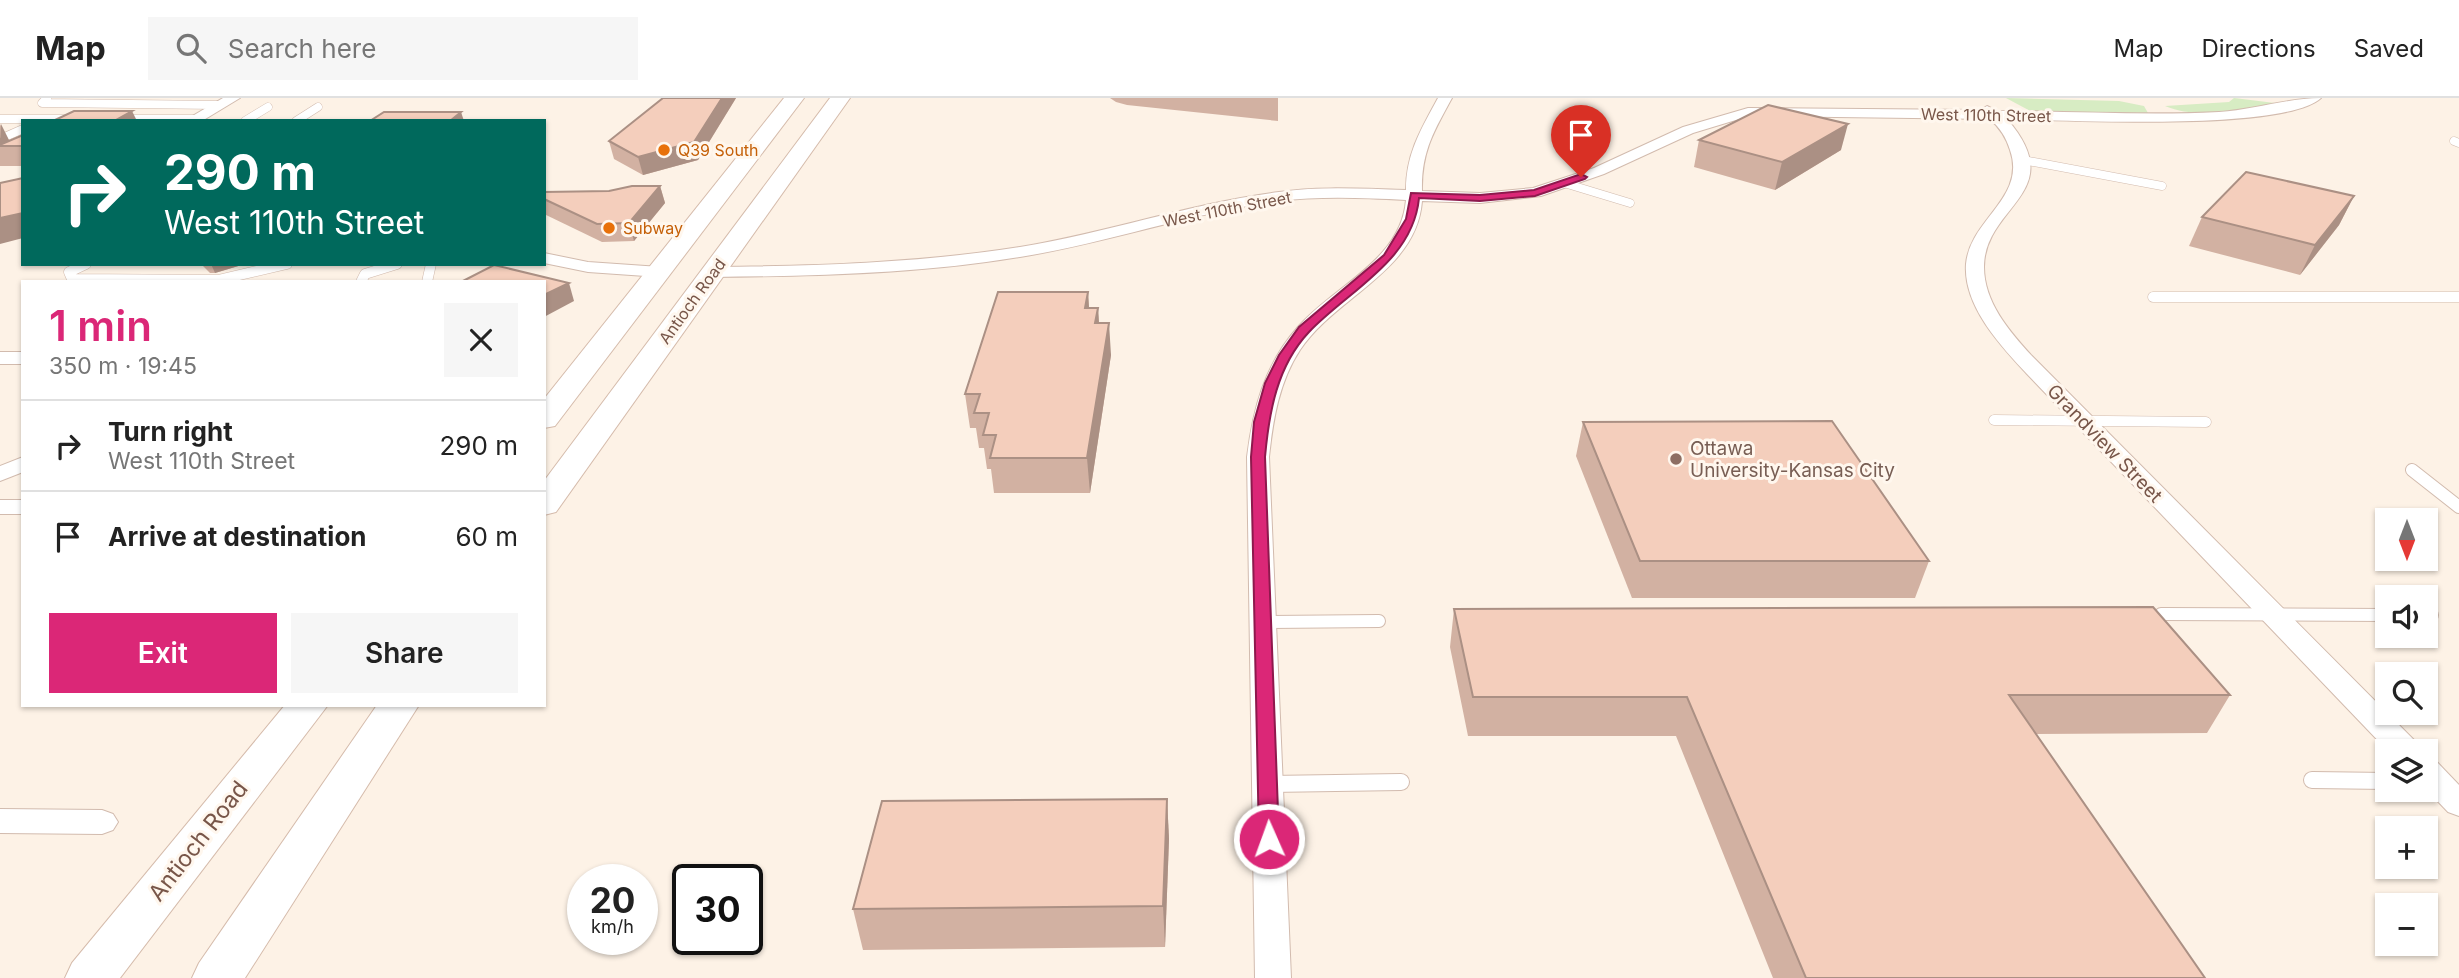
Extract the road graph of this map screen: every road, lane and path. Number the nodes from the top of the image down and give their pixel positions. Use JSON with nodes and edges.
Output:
{"nodes":[{"id":1,"x":47,"y":98,"type":"edge"},
{"id":2,"x":233,"y":98,"type":"edge"},
{"id":3,"x":794,"y":98,"type":"edge"},
{"id":4,"x":840,"y":98,"type":"edge"},
{"id":5,"x":1445,"y":98,"type":"edge"},
{"id":6,"x":1970,"y":98,"type":"edge"},
{"id":7,"x":2315,"y":98,"type":"edge"},
{"id":8,"x":219,"y":105,"type":"junction"},
{"id":9,"x":268,"y":107,"type":"dead end"},
{"id":10,"x":318,"y":107,"type":"dead end"},
{"id":11,"x":1998,"y":117,"type":"junction"},
{"id":12,"x":0,"y":119,"type":"edge"},
{"id":13,"x":195,"y":119,"type":"edge"},
{"id":14,"x":249,"y":119,"type":"edge"},
{"id":15,"x":299,"y":119,"type":"edge"},
{"id":16,"x":21,"y":120,"type":"edge"},
{"id":17,"x":21,"y":130,"type":"edge"},
{"id":18,"x":0,"y":139,"type":"edge"},
{"id":19,"x":2023,"y":160,"type":"junction"},
{"id":20,"x":1564,"y":183,"type":"junction"},
{"id":21,"x":2162,"y":186,"type":"dead end"},
{"id":22,"x":1415,"y":195,"type":"junction"},
{"id":23,"x":1630,"y":203,"type":"dead end"},
{"id":24,"x":696,"y":224,"type":"junction"},
{"id":25,"x":546,"y":258,"type":"edge"},
{"id":26,"x":82,"y":266,"type":"edge"},
{"id":27,"x":280,"y":266,"type":"edge"},
{"id":28,"x":391,"y":266,"type":"edge"},
{"id":29,"x":660,"y":272,"type":"junction"},
{"id":30,"x":713,"y":272,"type":"junction"},
{"id":31,"x":218,"y":280,"type":"edge"},
{"id":32,"x":218,"y":280,"type":"edge"},
{"id":33,"x":362,"y":280,"type":"edge"},
{"id":34,"x":2459,"y":297,"type":"edge"},
{"id":35,"x":2153,"y":298,"type":"dead end"},
{"id":36,"x":671,"y":330,"type":"junction"},
{"id":37,"x":0,"y":358,"type":"edge"},
{"id":38,"x":21,"y":358,"type":"edge"},
{"id":39,"x":546,"y":416,"type":"edge"},
{"id":40,"x":1994,"y":420,"type":"dead end"},
{"id":41,"x":2083,"y":420,"type":"junction"},
{"id":42,"x":2206,"y":422,"type":"dead end"},
{"id":43,"x":21,"y":465,"type":"edge"},
{"id":44,"x":2412,"y":470,"type":"dead end"},
{"id":45,"x":0,"y":474,"type":"edge"},
{"id":46,"x":546,"y":502,"type":"edge"},
{"id":47,"x":0,"y":507,"type":"edge"},
{"id":48,"x":21,"y":507,"type":"edge"},
{"id":49,"x":2459,"y":507,"type":"edge"},
{"id":50,"x":2161,"y":614,"type":"edge"},
{"id":51,"x":2273,"y":615,"type":"junction"},
{"id":52,"x":2375,"y":615,"type":"edge"},
{"id":53,"x":1379,"y":621,"type":"dead end"},
{"id":54,"x":1263,"y":622,"type":"junction"},
{"id":55,"x":305,"y":707,"type":"edge"},
{"id":56,"x":398,"y":707,"type":"edge"},
{"id":57,"x":2394,"y":739,"type":"edge"},
{"id":58,"x":2312,"y":780,"type":"dead end"},
{"id":59,"x":2375,"y":781,"type":"edge"},
{"id":60,"x":1401,"y":782,"type":"dead end"},
{"id":61,"x":1268,"y":784,"type":"junction"},
{"id":62,"x":2438,"y":786,"type":"edge"},
{"id":63,"x":2459,"y":804,"type":"edge"},
{"id":64,"x":0,"y":821,"type":"edge"},
{"id":65,"x":103,"y":822,"type":"dead end"},
{"id":66,"x":90,"y":978,"type":"edge"},
{"id":67,"x":217,"y":978,"type":"edge"},
{"id":68,"x":1273,"y":978,"type":"edge"}],
"edges":[{"from":1,"to":8,"type":"lane"},
{"from":2,"to":8,"type":"street"},
{"from":3,"to":24,"type":"main road"},
{"from":4,"to":30,"type":"main road","name":"Antioch Road"},
{"from":5,"to":22,"type":"street"},
{"from":6,"to":11,"type":"street"},
{"from":7,"to":11,"type":"street","name":"West 110th Street"},
{"from":8,"to":13,"type":"street"},
{"from":9,"to":14,"type":"lane"},
{"from":10,"to":15,"type":"lane"},
{"from":11,"to":19,"type":"street"},
{"from":11,"to":20,"type":"street","name":"West 110th Street"},
{"from":12,"to":16,"type":"lane"},
{"from":17,"to":18,"type":"lane"},
{"from":19,"to":21,"type":"lane"},
{"from":19,"to":41,"type":"street","name":"Grandview Street"},
{"from":20,"to":22,"type":"street","name":"West 110th Street"},
{"from":20,"to":23,"type":"lane"},
{"from":22,"to":30,"type":"street","name":"West 110th Street"},
{"from":22,"to":54,"type":"street"},
{"from":24,"to":29,"type":"main road"},
{"from":24,"to":30,"type":"main road"},
{"from":25,"to":29,"type":"street"},
{"from":26,"to":31,"type":"lane"},
{"from":27,"to":32,"type":"lane"},
{"from":28,"to":33,"type":"lane"},
{"from":29,"to":36,"type":"main road"},
{"from":29,"to":39,"type":"main road"},
{"from":30,"to":36,"type":"main road","name":"Antioch Road"},
{"from":34,"to":35,"type":"lane"},
{"from":36,"to":46,"type":"main road","name":"Antioch Road"},
{"from":37,"to":38,"type":"street"},
{"from":40,"to":41,"type":"lane"},
{"from":41,"to":42,"type":"lane"},
{"from":41,"to":51,"type":"street","name":"Grandview Street"},
{"from":43,"to":45,"type":"street"},
{"from":44,"to":49,"type":"lane"},
{"from":47,"to":48,"type":"street"},
{"from":50,"to":51,"type":"lane"},
{"from":51,"to":52,"type":"lane"},
{"from":51,"to":57,"type":"street","name":"Grandview Street"},
{"from":53,"to":54,"type":"lane"},
{"from":54,"to":61,"type":"street"},
{"from":55,"to":66,"type":"main road","name":"Antioch Road"},
{"from":56,"to":67,"type":"main road"},
{"from":58,"to":59,"type":"lane"},
{"from":60,"to":61,"type":"lane"},
{"from":61,"to":68,"type":"street"},
{"from":62,"to":63,"type":"street"},
{"from":64,"to":65,"type":"street"}]}
